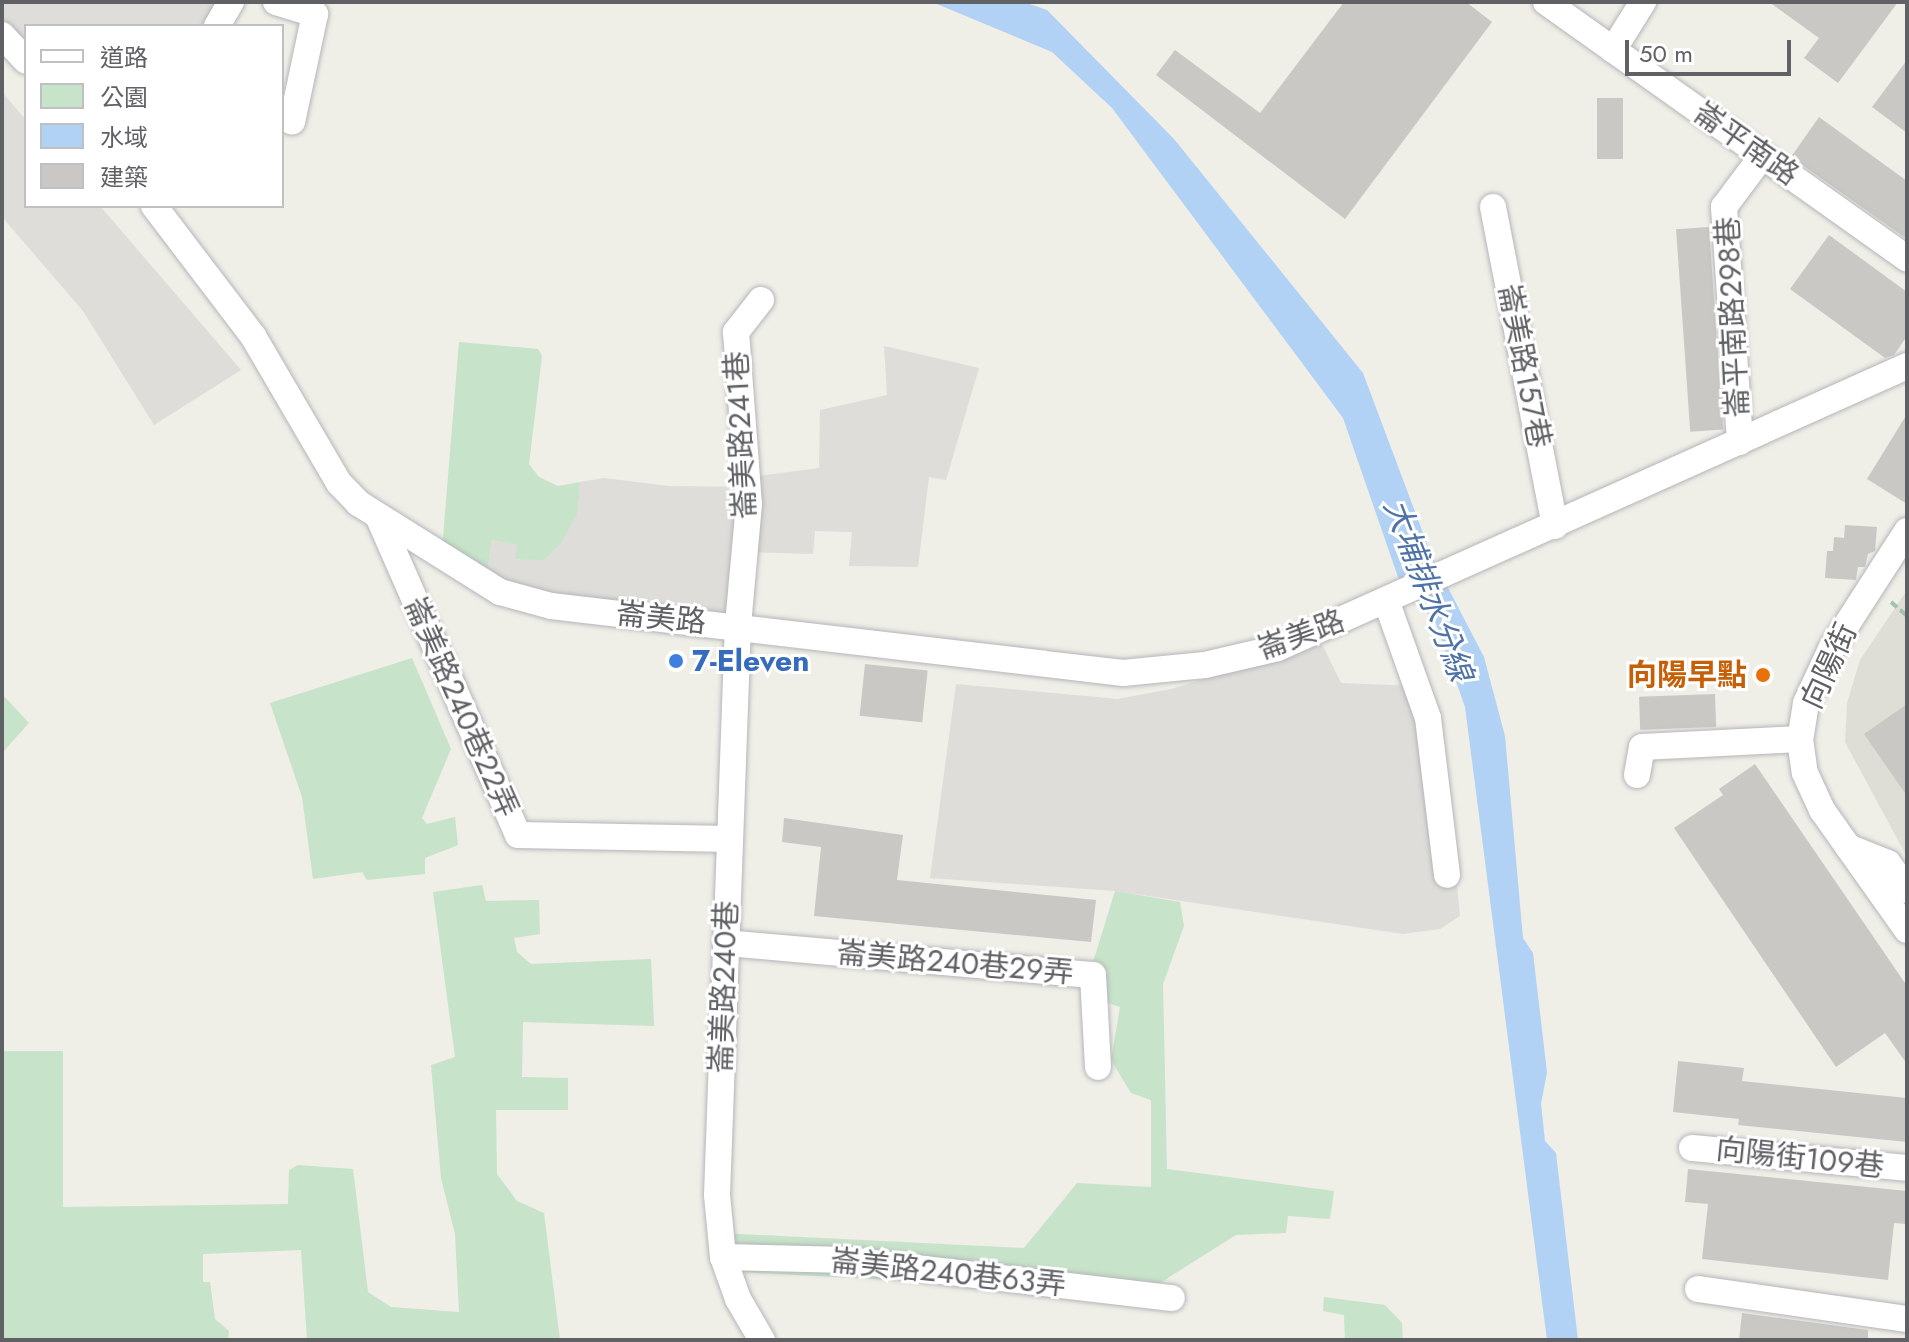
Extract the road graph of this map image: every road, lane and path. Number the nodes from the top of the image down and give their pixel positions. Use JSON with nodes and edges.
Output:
{"nodes":[{"id":1,"x":231,"y":2,"type":"edge"},
{"id":2,"x":276,"y":2,"type":"edge"},
{"id":3,"x":1546,"y":2,"type":"edge"},
{"id":4,"x":1643,"y":2,"type":"edge"},
{"id":5,"x":218,"y":24,"type":"edge"},
{"id":6,"x":2,"y":35,"type":"edge"},
{"id":7,"x":1613,"y":50,"type":"junction"},
{"id":8,"x":24,"y":59,"type":"edge"},
{"id":9,"x":292,"y":122,"type":"dead end"},
{"id":10,"x":1762,"y":156,"type":"junction"},
{"id":11,"x":1493,"y":207,"type":"dead end"},
{"id":12,"x":156,"y":208,"type":"edge"},
{"id":13,"x":1907,"y":259,"type":"edge"},
{"id":14,"x":761,"y":300,"type":"dead end"},
{"id":15,"x":1907,"y":366,"type":"edge"},
{"id":16,"x":1740,"y":442,"type":"junction"},
{"id":17,"x":378,"y":516,"type":"junction"},
{"id":18,"x":1555,"y":526,"type":"junction"},
{"id":19,"x":1904,"y":537,"type":"edge"},
{"id":20,"x":1891,"y":602,"type":"dead end"},
{"id":21,"x":1387,"y":603,"type":"junction"},
{"id":22,"x":1907,"y":616,"type":"edge"},
{"id":23,"x":738,"y":625,"type":"junction"},
{"id":24,"x":1800,"y":739,"type":"junction"},
{"id":25,"x":1637,"y":775,"type":"dead end"},
{"id":26,"x":730,"y":839,"type":"junction"},
{"id":27,"x":1848,"y":847,"type":"junction"},
{"id":28,"x":1447,"y":875,"type":"dead end"},
{"id":29,"x":1907,"y":890,"type":"edge"},
{"id":30,"x":1907,"y":930,"type":"edge"},
{"id":31,"x":726,"y":943,"type":"junction"},
{"id":32,"x":1098,"y":1067,"type":"dead end"},
{"id":33,"x":1692,"y":1148,"type":"dead end"},
{"id":34,"x":1907,"y":1168,"type":"edge"},
{"id":35,"x":723,"y":1257,"type":"junction"},
{"id":36,"x":1698,"y":1289,"type":"dead end"},
{"id":37,"x":1172,"y":1298,"type":"dead end"},
{"id":38,"x":1907,"y":1319,"type":"edge"},
{"id":39,"x":762,"y":1340,"type":"edge"}],
"edges":[{"from":1,"to":5,"type":"street"},
{"from":2,"to":9,"type":"street"},
{"from":3,"to":7,"type":"street","name":"崙平南路"},
{"from":4,"to":7,"type":"street"},
{"from":6,"to":8,"type":"street"},
{"from":7,"to":10,"type":"street","name":"崙平南路"},
{"from":10,"to":13,"type":"street","name":"崙平南路"},
{"from":10,"to":16,"type":"street","name":"崙平南路298巷"},
{"from":11,"to":18,"type":"street","name":"崙美路157巷"},
{"from":12,"to":17,"type":"street","name":"崙美路"},
{"from":14,"to":23,"type":"street","name":"崙美路241巷"},
{"from":15,"to":16,"type":"street"},
{"from":16,"to":18,"type":"street"},
{"from":17,"to":23,"type":"street","name":"崙美路"},
{"from":17,"to":26,"type":"street","name":"崙美路240巷22弄"},
{"from":18,"to":21,"type":"street","name":"崙美路"},
{"from":19,"to":24,"type":"street","name":"向陽街"},
{"from":20,"to":22,"type":"path"},
{"from":21,"to":23,"type":"street","name":"崙美路"},
{"from":21,"to":28,"type":"street"},
{"from":23,"to":26,"type":"street","name":"崙美路240巷"},
{"from":24,"to":25,"type":"street"},
{"from":24,"to":27,"type":"street","name":"向陽街"},
{"from":26,"to":31,"type":"street","name":"崙美路240巷"},
{"from":27,"to":29,"type":"street"},
{"from":27,"to":30,"type":"street","name":"向陽街"},
{"from":31,"to":32,"type":"street","name":"崙美路240巷29弄"},
{"from":31,"to":35,"type":"street","name":"崙美路240巷"},
{"from":33,"to":34,"type":"street","name":"向陽街109巷"},
{"from":35,"to":37,"type":"street","name":"崙美路240巷63弄"},
{"from":35,"to":39,"type":"street","name":"崙美路240巷"},
{"from":36,"to":38,"type":"street"}]}
